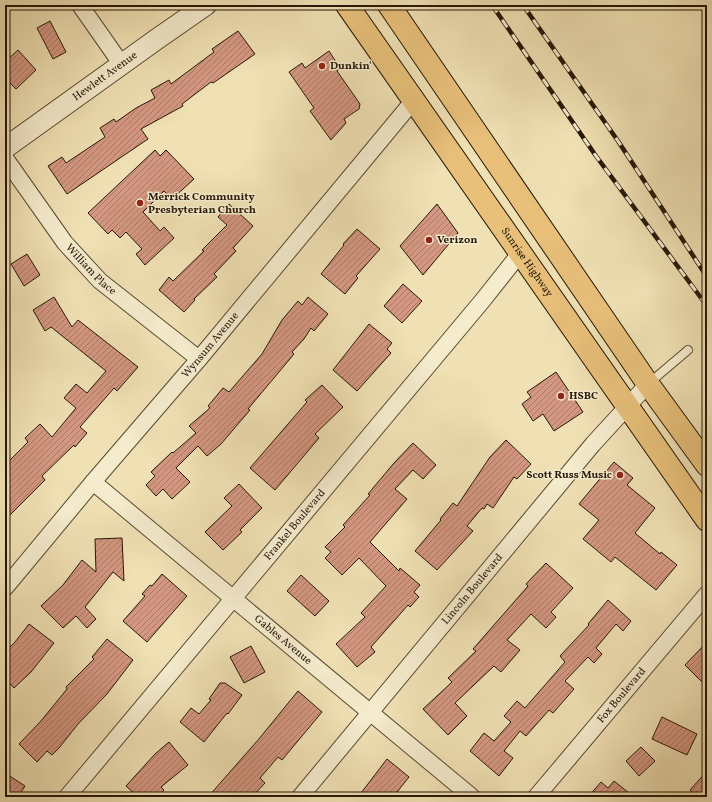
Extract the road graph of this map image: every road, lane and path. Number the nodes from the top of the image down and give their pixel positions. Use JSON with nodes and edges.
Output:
{"nodes":[{"id":1,"x":80,"y":5,"type":"edge"},
{"id":2,"x":206,"y":5,"type":"edge"},
{"id":3,"x":347,"y":5,"type":"edge"},
{"id":4,"x":389,"y":5,"type":"edge"},
{"id":5,"x":122,"y":64,"type":"junction"},
{"id":6,"x":414,"y":100,"type":"junction"},
{"id":7,"x":5,"y":148,"type":"edge"},
{"id":8,"x":5,"y":158,"type":"edge"},
{"id":9,"x":521,"y":252,"type":"junction"},
{"id":10,"x":688,"y":350,"type":"dead end"},
{"id":11,"x":199,"y":359,"type":"junction"},
{"id":12,"x":648,"y":384,"type":"junction"},
{"id":13,"x":627,"y":406,"type":"junction"},
{"id":14,"x":707,"y":465,"type":"edge"},
{"id":15,"x":93,"y":482,"type":"junction"},
{"id":16,"x":707,"y":520,"type":"edge"},
{"id":17,"x":5,"y":588,"type":"edge"},
{"id":18,"x":706,"y":597,"type":"edge"},
{"id":19,"x":232,"y":598,"type":"junction"},
{"id":20,"x":371,"y":713,"type":"junction"},
{"id":21,"x":67,"y":797,"type":"edge"},
{"id":22,"x":300,"y":797,"type":"edge"},
{"id":23,"x":472,"y":797,"type":"edge"},
{"id":24,"x":536,"y":797,"type":"edge"}],
"edges":[{"from":1,"to":5,"type":"street"},
{"from":2,"to":5,"type":"street","name":"Hewlett Avenue"},
{"from":3,"to":6,"type":"highway","name":"Sunrise Highway"},
{"from":4,"to":12,"type":"highway"},
{"from":5,"to":7,"type":"street","name":"Hewlett Avenue"},
{"from":6,"to":9,"type":"highway","name":"Sunrise Highway"},
{"from":6,"to":11,"type":"street","name":"Wynsum Avenue"},
{"from":8,"to":11,"type":"street","name":"William Place"},
{"from":9,"to":13,"type":"highway","name":"Sunrise Highway"},
{"from":9,"to":19,"type":"street","name":"Frankel Boulevard"},
{"from":10,"to":12,"type":"lane"},
{"from":11,"to":15,"type":"street","name":"Wynsum Avenue"},
{"from":12,"to":13,"type":"street","name":"Lincoln Boulevard"},
{"from":12,"to":14,"type":"highway"},
{"from":13,"to":16,"type":"highway","name":"Sunrise Highway"},
{"from":13,"to":20,"type":"street","name":"Lincoln Boulevard"},
{"from":15,"to":17,"type":"street","name":"Wynsum Avenue"},
{"from":15,"to":19,"type":"street","name":"Gables Avenue"},
{"from":18,"to":24,"type":"street","name":"Fox Boulevard"},
{"from":19,"to":20,"type":"street","name":"Gables Avenue"},
{"from":19,"to":21,"type":"street","name":"Frankel Boulevard"},
{"from":20,"to":22,"type":"street","name":"Lincoln Boulevard"},
{"from":20,"to":23,"type":"street","name":"Gables Avenue"}]}
